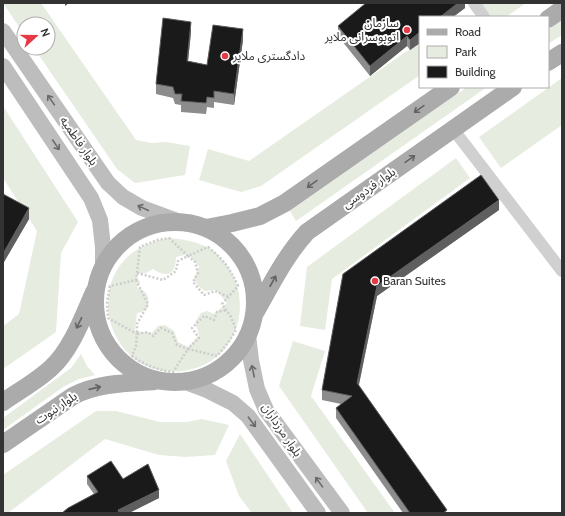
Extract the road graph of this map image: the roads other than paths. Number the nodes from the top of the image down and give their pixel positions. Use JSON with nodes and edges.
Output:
{"nodes":[{"id":1,"x":474,"y":3,"type":"edge"},
{"id":2,"x":562,"y":9,"type":"edge"},
{"id":3,"x":483,"y":16,"type":"edge"},
{"id":4,"x":549,"y":18,"type":"edge"},
{"id":5,"x":3,"y":31,"type":"edge"},
{"id":6,"x":562,"y":53,"type":"edge"},
{"id":7,"x":549,"y":61,"type":"edge"},
{"id":8,"x":3,"y":66,"type":"edge"},
{"id":9,"x":449,"y":88,"type":"edge"},
{"id":10,"x":512,"y":88,"type":"edge"},
{"id":11,"x":453,"y":129,"type":"junction"},
{"id":12,"x":180,"y":222,"type":"junction"},
{"id":13,"x":206,"y":228,"type":"junction"},
{"id":14,"x":103,"y":268,"type":"junction"},
{"id":15,"x":562,"y":270,"type":"edge"},
{"id":16,"x":96,"y":288,"type":"junction"},
{"id":17,"x":254,"y":315,"type":"junction"},
{"id":18,"x":248,"y":335,"type":"junction"},
{"id":19,"x":162,"y":381,"type":"junction"},
{"id":20,"x":183,"y":382,"type":"junction"},
{"id":21,"x":3,"y":402,"type":"edge"},
{"id":22,"x":3,"y":444,"type":"edge"},
{"id":23,"x":318,"y":513,"type":"edge"},
{"id":24,"x":342,"y":513,"type":"edge"}],
"edges":[{"from":1,"to":3,"type":"street"},
{"from":2,"to":4,"type":"main road"},
{"from":12,"to":5,"type":"main road","name":"بلوار فاطمیه","one_way":true},
{"from":6,"to":7,"type":"main road"},
{"from":8,"to":14,"type":"main road","name":"بلوار فاطمیه","one_way":true},
{"from":9,"to":13,"type":"main road","one_way":true},
{"from":10,"to":11,"type":"main road","name":"بلوار فردوسی"},
{"from":11,"to":15,"type":"street"},
{"from":17,"to":11,"type":"main road","name":"بلوار فردوسی","one_way":true},
{"from":12,"to":13,"type":"main road"},
{"from":12,"to":14,"type":"main road"},
{"from":13,"to":17,"type":"main road"},
{"from":14,"to":16,"type":"main road"},
{"from":16,"to":19,"type":"main road"},
{"from":16,"to":21,"type":"main road","one_way":true},
{"from":17,"to":18,"type":"main road"},
{"from":18,"to":20,"type":"main road"},
{"from":24,"to":18,"type":"main road","name":"بلوار مرزداران","one_way":true},
{"from":19,"to":20,"type":"main road"},
{"from":22,"to":19,"type":"main road","name":"بلوار نبوت","one_way":true},
{"from":20,"to":23,"type":"main road","name":"بلوار مرزداران","one_way":true}]}
